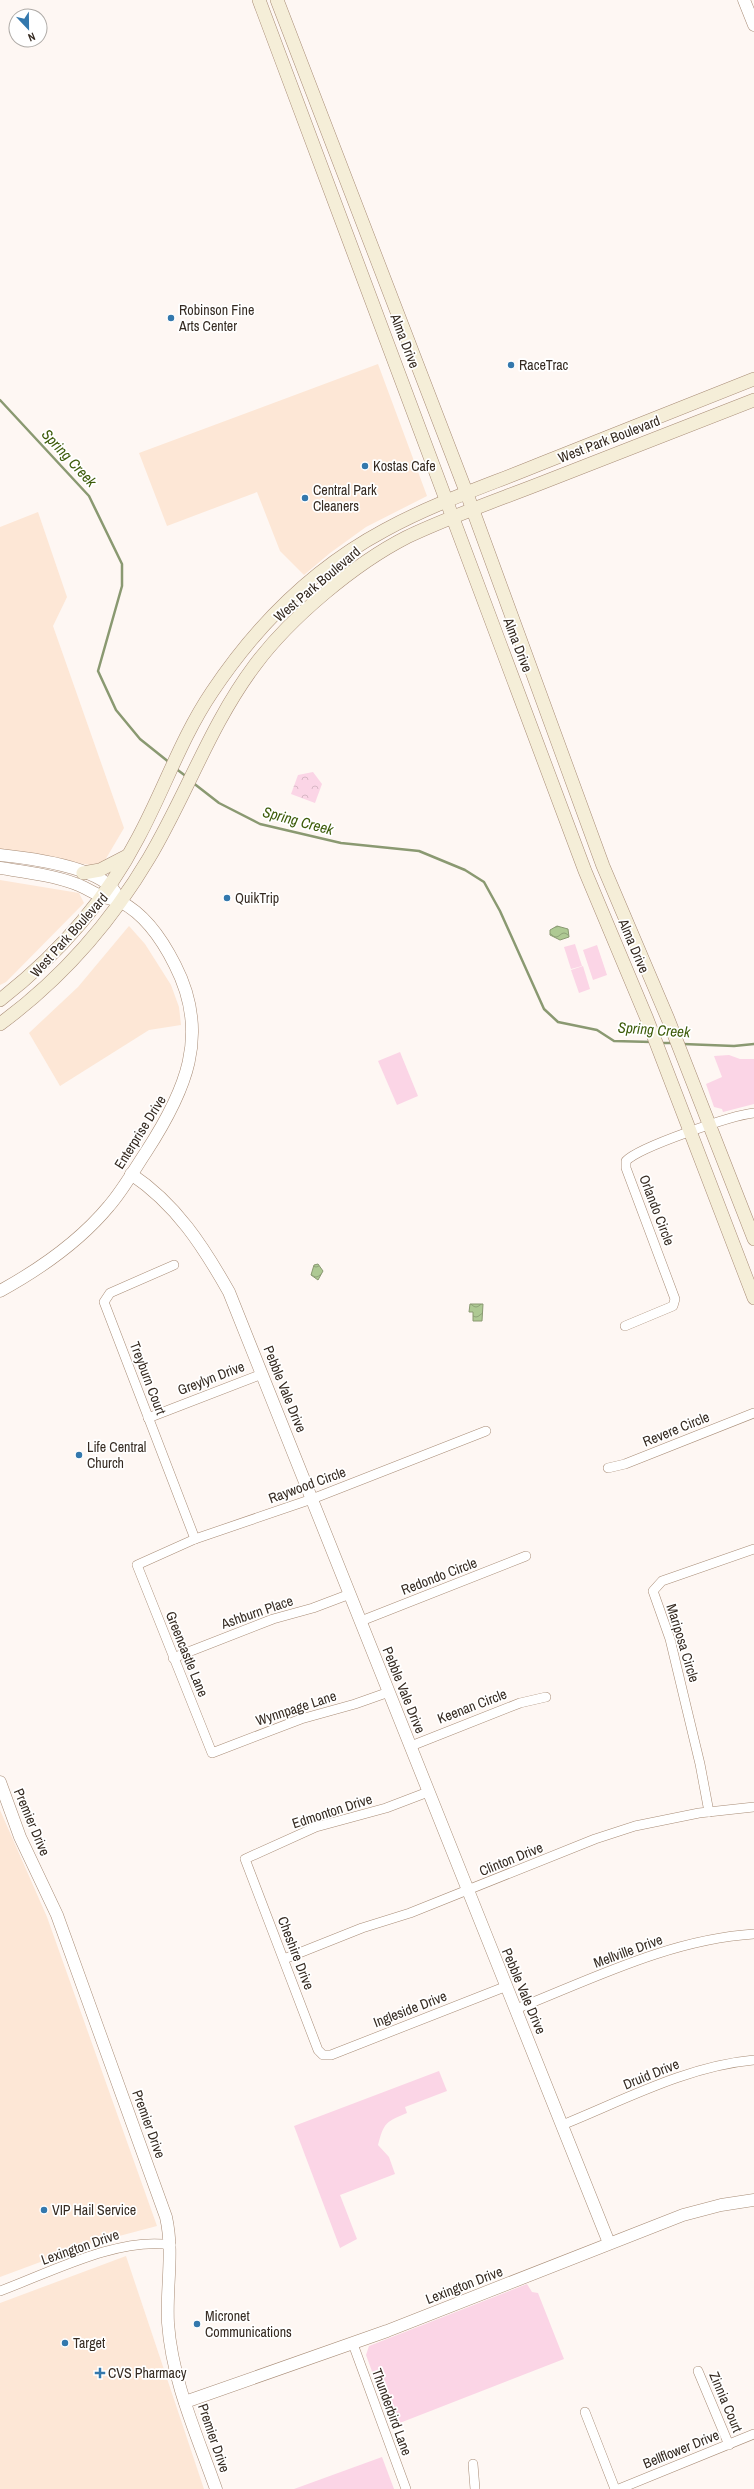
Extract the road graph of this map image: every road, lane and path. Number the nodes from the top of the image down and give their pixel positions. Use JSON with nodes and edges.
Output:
{"nodes":[{"id":1,"x":259,"y":0,"type":"edge"},
{"id":2,"x":277,"y":0,"type":"edge"},
{"id":3,"x":744,"y":0,"type":"edge"},
{"id":4,"x":284,"y":19,"type":"junction"},
{"id":5,"x":754,"y":22,"type":"edge"},
{"id":6,"x":268,"y":25,"type":"junction"},
{"id":7,"x":333,"y":144,"type":"junction"},
{"id":8,"x":315,"y":151,"type":"junction"},
{"id":9,"x":409,"y":342,"type":"junction"},
{"id":10,"x":391,"y":349,"type":"junction"},
{"id":11,"x":754,"y":379,"type":"edge"},
{"id":12,"x":754,"y":400,"type":"edge"},
{"id":13,"x":467,"y":494,"type":"junction"},
{"id":14,"x":448,"y":501,"type":"junction"},
{"id":15,"x":472,"y":510,"type":"junction"},
{"id":16,"x":454,"y":517,"type":"junction"},
{"id":17,"x":229,"y":669,"type":"junction"},
{"id":18,"x":243,"y":681,"type":"junction"},
{"id":19,"x":543,"y":703,"type":"junction"},
{"id":20,"x":525,"y":711,"type":"junction"},
{"id":21,"x":0,"y":855,"type":"edge"},
{"id":22,"x":128,"y":855,"type":"junction"},
{"id":23,"x":0,"y":868,"type":"edge"},
{"id":24,"x":83,"y":873,"type":"junction"},
{"id":25,"x":110,"y":884,"type":"junction"},
{"id":26,"x":102,"y":896,"type":"junction"},
{"id":27,"x":121,"y":902,"type":"junction"},
{"id":28,"x":626,"y":920,"type":"junction"},
{"id":29,"x":608,"y":928,"type":"junction"},
{"id":30,"x":0,"y":1000,"type":"edge"},
{"id":31,"x":0,"y":1024,"type":"edge"},
{"id":32,"x":754,"y":1113,"type":"edge"},
{"id":33,"x":709,"y":1125,"type":"junction"},
{"id":34,"x":690,"y":1132,"type":"junction"},
{"id":35,"x":131,"y":1174,"type":"junction"},
{"id":36,"x":754,"y":1239,"type":"edge"},
{"id":37,"x":174,"y":1265,"type":"dead end"},
{"id":38,"x":0,"y":1291,"type":"edge"},
{"id":39,"x":754,"y":1298,"type":"edge"},
{"id":40,"x":625,"y":1326,"type":"dead end"},
{"id":41,"x":262,"y":1374,"type":"junction"},
{"id":42,"x":754,"y":1413,"type":"edge"},
{"id":43,"x":148,"y":1418,"type":"junction"},
{"id":44,"x":486,"y":1431,"type":"dead end"},
{"id":45,"x":608,"y":1468,"type":"dead end"},
{"id":46,"x":312,"y":1499,"type":"junction"},
{"id":47,"x":195,"y":1539,"type":"junction"},
{"id":48,"x":754,"y":1549,"type":"edge"},
{"id":49,"x":526,"y":1556,"type":"dead end"},
{"id":50,"x":137,"y":1565,"type":"joint"},
{"id":51,"x":350,"y":1594,"type":"junction"},
{"id":52,"x":361,"y":1621,"type":"junction"},
{"id":53,"x":173,"y":1658,"type":"junction"},
{"id":54,"x":389,"y":1692,"type":"junction"},
{"id":55,"x":546,"y":1697,"type":"dead end"},
{"id":56,"x":410,"y":1746,"type":"junction"},
{"id":57,"x":212,"y":1753,"type":"joint"},
{"id":58,"x":0,"y":1782,"type":"edge"},
{"id":59,"x":428,"y":1792,"type":"junction"},
{"id":60,"x":754,"y":1807,"type":"edge"},
{"id":61,"x":709,"y":1812,"type":"junction"},
{"id":62,"x":245,"y":1859,"type":"joint"},
{"id":63,"x":468,"y":1891,"type":"junction"},
{"id":64,"x":754,"y":1934,"type":"edge"},
{"id":65,"x":284,"y":1959,"type":"junction"},
{"id":66,"x":507,"y":1986,"type":"junction"},
{"id":67,"x":516,"y":2009,"type":"junction"},
{"id":68,"x":323,"y":2055,"type":"joint"},
{"id":69,"x":754,"y":2060,"type":"edge"},
{"id":70,"x":562,"y":2125,"type":"junction"},
{"id":71,"x":754,"y":2200,"type":"edge"},
{"id":72,"x":609,"y":2243,"type":"junction"},
{"id":73,"x":171,"y":2245,"type":"junction"},
{"id":74,"x":0,"y":2291,"type":"edge"},
{"id":75,"x":353,"y":2344,"type":"junction"},
{"id":76,"x":698,"y":2371,"type":"dead end"},
{"id":77,"x":185,"y":2402,"type":"junction"},
{"id":78,"x":585,"y":2412,"type":"dead end"},
{"id":79,"x":754,"y":2434,"type":"edge"},
{"id":80,"x":729,"y":2445,"type":"junction"},
{"id":81,"x":473,"y":2464,"type":"dead end"},
{"id":82,"x":216,"y":2489,"type":"edge"},
{"id":83,"x":406,"y":2489,"type":"edge"},
{"id":84,"x":475,"y":2489,"type":"edge"},
{"id":85,"x":615,"y":2489,"type":"edge"},
{"id":86,"x":619,"y":2489,"type":"edge"}],
"edges":[{"from":1,"to":6,"type":"main road","name":"Alma Drive"},
{"from":2,"to":4,"type":"main road","name":"Alma Drive"},
{"from":3,"to":5,"type":"street"},
{"from":4,"to":6,"type":"main road"},
{"from":4,"to":7,"type":"main road","name":"Alma Drive"},
{"from":6,"to":8,"type":"main road","name":"Alma Drive"},
{"from":7,"to":8,"type":"main road"},
{"from":7,"to":9,"type":"main road","name":"Alma Drive"},
{"from":8,"to":10,"type":"main road","name":"Alma Drive"},
{"from":9,"to":10,"type":"main road"},
{"from":9,"to":13,"type":"main road","name":"Alma Drive"},
{"from":10,"to":14,"type":"main road","name":"Alma Drive"},
{"from":11,"to":13,"type":"main road","name":"West Park Boulevard"},
{"from":12,"to":15,"type":"main road","name":"West Park Boulevard"},
{"from":13,"to":14,"type":"main road","name":"West Park Boulevard"},
{"from":13,"to":15,"type":"main road","name":"Alma Drive"},
{"from":14,"to":16,"type":"main road","name":"Alma Drive"},
{"from":14,"to":17,"type":"main road","name":"West Park Boulevard"},
{"from":15,"to":16,"type":"main road","name":"West Park Boulevard"},
{"from":15,"to":19,"type":"main road","name":"Alma Drive"},
{"from":16,"to":18,"type":"main road","name":"West Park Boulevard"},
{"from":16,"to":20,"type":"main road","name":"Alma Drive"},
{"from":17,"to":18,"type":"main road"},
{"from":17,"to":22,"type":"main road","name":"West Park Boulevard"},
{"from":18,"to":27,"type":"main road","name":"West Park Boulevard"},
{"from":19,"to":20,"type":"main road"},
{"from":19,"to":28,"type":"main road","name":"Alma Drive"},
{"from":20,"to":29,"type":"main road","name":"Alma Drive"},
{"from":21,"to":24,"type":"street"},
{"from":22,"to":24,"type":"main road"},
{"from":22,"to":25,"type":"main road","name":"West Park Boulevard"},
{"from":23,"to":26,"type":"street","name":"Enterprise Drive"},
{"from":24,"to":25,"type":"street"},
{"from":25,"to":26,"type":"main road","name":"West Park Boulevard"},
{"from":25,"to":27,"type":"street"},
{"from":26,"to":27,"type":"street","name":"Enterprise Drive"},
{"from":26,"to":30,"type":"main road","name":"West Park Boulevard"},
{"from":27,"to":31,"type":"main road","name":"West Park Boulevard"},
{"from":27,"to":35,"type":"street","name":"Enterprise Drive"},
{"from":28,"to":29,"type":"main road"},
{"from":28,"to":33,"type":"main road","name":"Alma Drive"},
{"from":29,"to":34,"type":"main road","name":"Alma Drive"},
{"from":32,"to":33,"type":"street","name":"Orlando Circle"},
{"from":33,"to":34,"type":"street","name":"Orlando Circle"},
{"from":33,"to":36,"type":"main road","name":"Alma Drive"},
{"from":34,"to":39,"type":"main road","name":"Alma Drive"},
{"from":34,"to":40,"type":"street","name":"Orlando Circle"},
{"from":35,"to":38,"type":"street","name":"Enterprise Drive"},
{"from":35,"to":41,"type":"street","name":"Pebble Vale Drive"},
{"from":37,"to":43,"type":"street","name":"Treyburn Court"},
{"from":41,"to":43,"type":"street","name":"Greylyn Drive"},
{"from":41,"to":46,"type":"street","name":"Pebble Vale Drive"},
{"from":42,"to":45,"type":"street","name":"Revere Circle"},
{"from":43,"to":47,"type":"street","name":"Treyburn Court"},
{"from":44,"to":46,"type":"street","name":"Raywood Circle"},
{"from":46,"to":47,"type":"street","name":"Raywood Circle"},
{"from":46,"to":51,"type":"street","name":"Pebble Vale Drive"},
{"from":47,"to":50,"type":"street","name":"Raywood Circle"},
{"from":48,"to":61,"type":"street","name":"Mariposa Circle"},
{"from":49,"to":52,"type":"street","name":"Redondo Circle"},
{"from":50,"to":53,"type":"street","name":"Greencastle Lane"},
{"from":51,"to":52,"type":"street","name":"Pebble Vale Drive"},
{"from":51,"to":53,"type":"street","name":"Ashburn Place"},
{"from":52,"to":54,"type":"street","name":"Pebble Vale Drive"},
{"from":53,"to":57,"type":"street","name":"Greencastle Lane"},
{"from":54,"to":56,"type":"street","name":"Pebble Vale Drive"},
{"from":54,"to":57,"type":"street","name":"Wynnpage Lane"},
{"from":55,"to":56,"type":"street","name":"Keenan Circle"},
{"from":56,"to":59,"type":"street","name":"Pebble Vale Drive"},
{"from":58,"to":73,"type":"street","name":"Premier Drive"},
{"from":59,"to":62,"type":"street","name":"Edmonton Drive"},
{"from":59,"to":63,"type":"street","name":"Pebble Vale Drive"},
{"from":60,"to":61,"type":"street","name":"Clinton Drive"},
{"from":61,"to":63,"type":"street","name":"Clinton Drive"},
{"from":62,"to":65,"type":"street","name":"Cheshire Drive"},
{"from":63,"to":65,"type":"street","name":"Clinton Drive"},
{"from":63,"to":66,"type":"street","name":"Pebble Vale Drive"},
{"from":64,"to":67,"type":"street","name":"Mellville Drive"},
{"from":65,"to":68,"type":"street","name":"Cheshire Drive"},
{"from":66,"to":67,"type":"street","name":"Pebble Vale Drive"},
{"from":66,"to":68,"type":"street","name":"Ingleside Drive"},
{"from":67,"to":70,"type":"street","name":"Pebble Vale Drive"},
{"from":69,"to":70,"type":"street","name":"Druid Drive"},
{"from":70,"to":72,"type":"street","name":"Pebble Vale Drive"},
{"from":71,"to":72,"type":"street","name":"Lexington Drive"},
{"from":72,"to":75,"type":"street","name":"Lexington Drive"},
{"from":73,"to":74,"type":"street","name":"Lexington Drive"},
{"from":73,"to":77,"type":"street","name":"Premier Drive"},
{"from":75,"to":77,"type":"street","name":"Lexington Drive"},
{"from":75,"to":83,"type":"street","name":"Thunderbird Lane"},
{"from":76,"to":80,"type":"street","name":"Zinnia Court"},
{"from":77,"to":82,"type":"street","name":"Premier Drive"},
{"from":78,"to":85,"type":"street"},
{"from":79,"to":80,"type":"street","name":"Bellflower Drive"},
{"from":80,"to":86,"type":"street","name":"Bellflower Drive"},
{"from":81,"to":84,"type":"street"}]}
